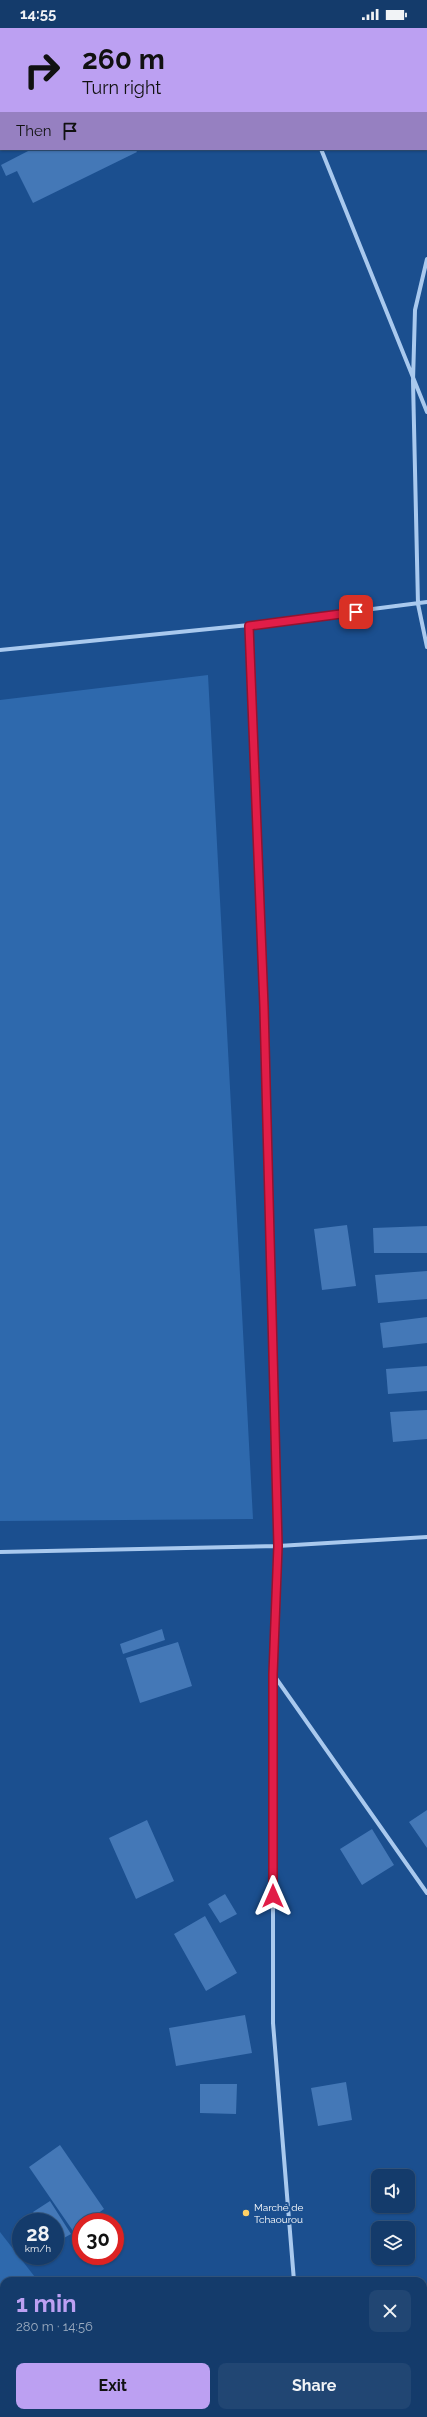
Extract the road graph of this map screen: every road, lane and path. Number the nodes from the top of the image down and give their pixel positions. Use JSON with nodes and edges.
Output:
{"nodes":[{"id":1,"x":321,"y":150,"type":"edge"},
{"id":2,"x":427,"y":259,"type":"edge"},
{"id":3,"x":413,"y":381,"type":"junction"},
{"id":4,"x":427,"y":412,"type":"edge"},
{"id":5,"x":427,"y":602,"type":"edge"},
{"id":6,"x":418,"y":604,"type":"junction"},
{"id":7,"x":249,"y":626,"type":"junction"},
{"id":8,"x":427,"y":647,"type":"edge"},
{"id":9,"x":0,"y":650,"type":"edge"},
{"id":10,"x":427,"y":1537,"type":"edge"},
{"id":11,"x":278,"y":1546,"type":"junction"},
{"id":12,"x":0,"y":1552,"type":"edge"},
{"id":13,"x":273,"y":1674,"type":"junction"},
{"id":14,"x":427,"y":1893,"type":"edge"},
{"id":15,"x":294,"y":2277,"type":"edge"}],
"edges":[{"from":1,"to":3,"type":"street"},
{"from":2,"to":3,"type":"street"},
{"from":3,"to":4,"type":"street"},
{"from":3,"to":6,"type":"street"},
{"from":5,"to":6,"type":"street"},
{"from":6,"to":7,"type":"street"},
{"from":6,"to":8,"type":"street"},
{"from":7,"to":9,"type":"street"},
{"from":7,"to":11,"type":"street"},
{"from":10,"to":11,"type":"street"},
{"from":11,"to":12,"type":"street"},
{"from":11,"to":13,"type":"street"},
{"from":13,"to":14,"type":"street"},
{"from":13,"to":15,"type":"street"}]}
